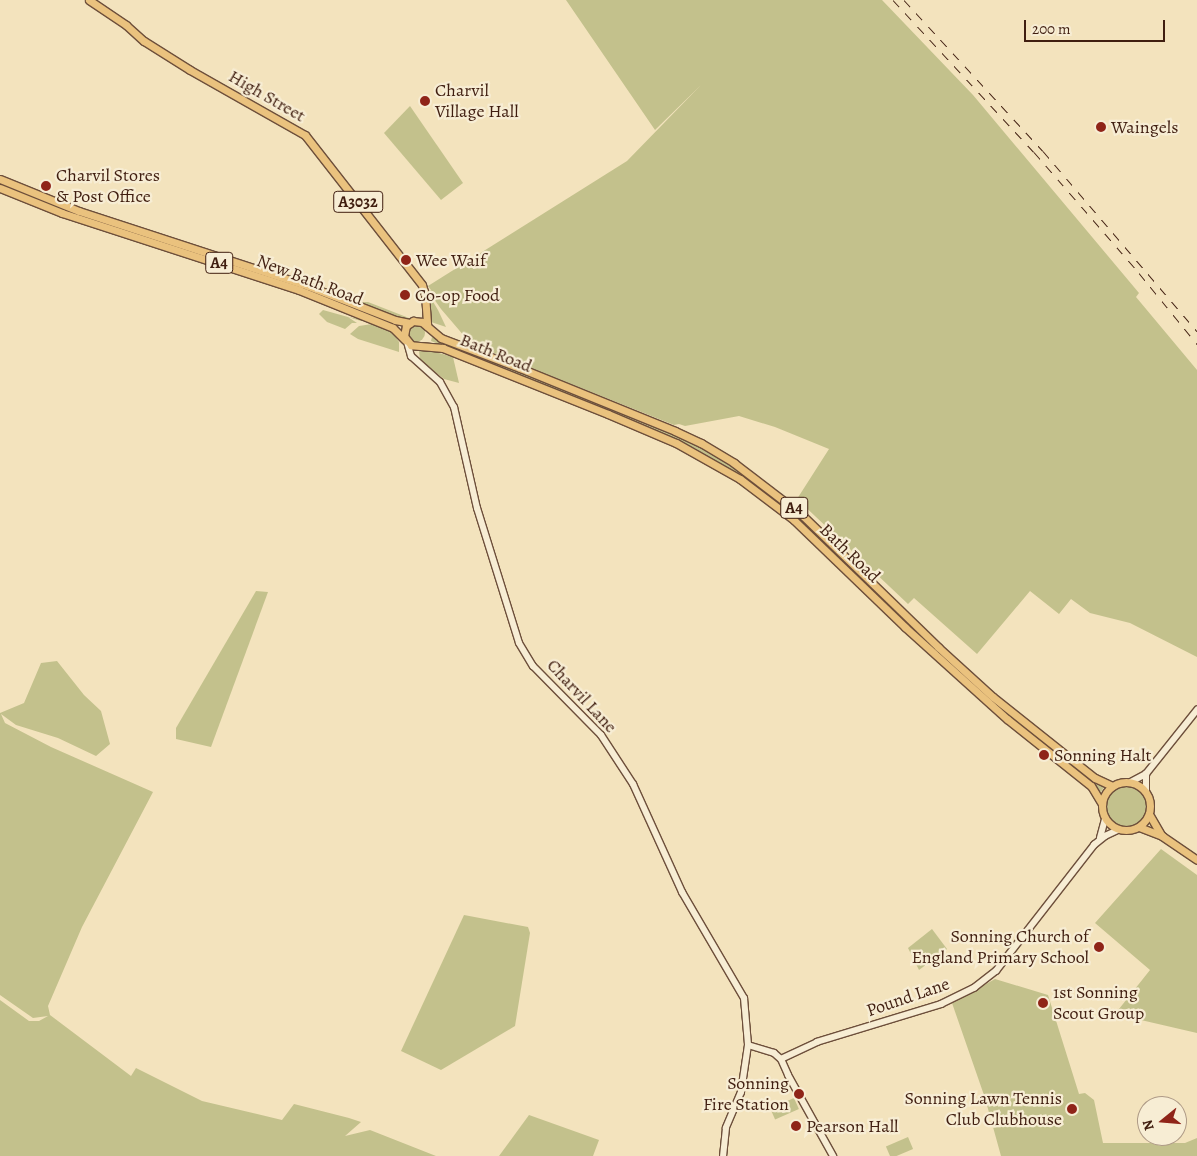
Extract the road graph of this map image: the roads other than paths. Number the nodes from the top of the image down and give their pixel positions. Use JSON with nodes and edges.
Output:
{"nodes":[{"id":1,"x":89,"y":0,"type":"edge"},
{"id":2,"x":0,"y":179,"type":"edge"},
{"id":3,"x":0,"y":188,"type":"edge"},
{"id":4,"x":425,"y":306,"type":"junction"},
{"id":5,"x":412,"y":322,"type":"junction"},
{"id":6,"x":427,"y":327,"type":"junction"},
{"id":7,"x":407,"y":341,"type":"junction"},
{"id":8,"x":421,"y":345,"type":"junction"},
{"id":9,"x":416,"y":361,"type":"junction"},
{"id":10,"x":1197,"y":710,"type":"edge"},
{"id":11,"x":1040,"y":735,"type":"junction"},
{"id":12,"x":1034,"y":743,"type":"junction"},
{"id":13,"x":1146,"y":774,"type":"junction"},
{"id":14,"x":1131,"y":782,"type":"junction"},
{"id":15,"x":1112,"y":786,"type":"junction"},
{"id":16,"x":1146,"y":791,"type":"junction"},
{"id":17,"x":1102,"y":804,"type":"junction"},
{"id":18,"x":1149,"y":814,"type":"junction"},
{"id":19,"x":1105,"y":819,"type":"junction"},
{"id":20,"x":1139,"y":826,"type":"junction"},
{"id":21,"x":1118,"y":830,"type":"junction"},
{"id":22,"x":1162,"y":836,"type":"junction"},
{"id":23,"x":1099,"y":840,"type":"junction"},
{"id":24,"x":1197,"y":860,"type":"edge"},
{"id":25,"x":748,"y":1045,"type":"junction"},
{"id":26,"x":781,"y":1059,"type":"junction"},
{"id":27,"x":723,"y":1156,"type":"edge"},
{"id":28,"x":833,"y":1156,"type":"edge"}],
"edges":[{"from":1,"to":4,"type":"main road","name":"High Street","number":"A3032"},
{"from":2,"to":5,"type":"main road","name":"New Bath Road","number":"A4"},
{"from":3,"to":7,"type":"main road","name":"New Bath Road","number":"A4"},
{"from":4,"to":5,"type":"main road"},
{"from":4,"to":6,"type":"main road","name":"High Street","number":"A3032"},
{"from":5,"to":6,"type":"main road","name":"Bath Road","number":"A4"},
{"from":5,"to":7,"type":"main road"},
{"from":6,"to":8,"type":"main road"},
{"from":6,"to":11,"type":"main road","name":"Bath Road","number":"A4"},
{"from":7,"to":8,"type":"main road","name":"Bath Road","number":"A4"},
{"from":7,"to":9,"type":"main road","name":"Charvil Lane"},
{"from":8,"to":9,"type":"main road"},
{"from":8,"to":12,"type":"main road","name":"Bath Road","number":"A4"},
{"from":9,"to":25,"type":"main road","name":"Charvil Lane"},
{"from":10,"to":13,"type":"street"},
{"from":11,"to":12,"type":"main road"},
{"from":11,"to":15,"type":"main road","name":"Bath Road","number":"A4"},
{"from":12,"to":17,"type":"main road","name":"Bath Road","number":"A4"},
{"from":13,"to":14,"type":"street"},
{"from":13,"to":16,"type":"street"},
{"from":14,"to":15,"type":"main road"},
{"from":14,"to":16,"type":"main road"},
{"from":15,"to":17,"type":"main road"},
{"from":16,"to":18,"type":"main road"},
{"from":17,"to":19,"type":"main road"},
{"from":18,"to":20,"type":"main road"},
{"from":18,"to":22,"type":"main road"},
{"from":19,"to":21,"type":"main road"},
{"from":19,"to":23,"type":"street","name":"Pound Lane"},
{"from":20,"to":21,"type":"main road"},
{"from":20,"to":22,"type":"main road"},
{"from":21,"to":23,"type":"street","name":"Pound Lane"},
{"from":22,"to":24,"type":"main road"},
{"from":23,"to":26,"type":"street","name":"Pound Lane"},
{"from":25,"to":26,"type":"main road"},
{"from":25,"to":27,"type":"main road","name":"Charvil Lane"},
{"from":26,"to":28,"type":"main road"}]}
